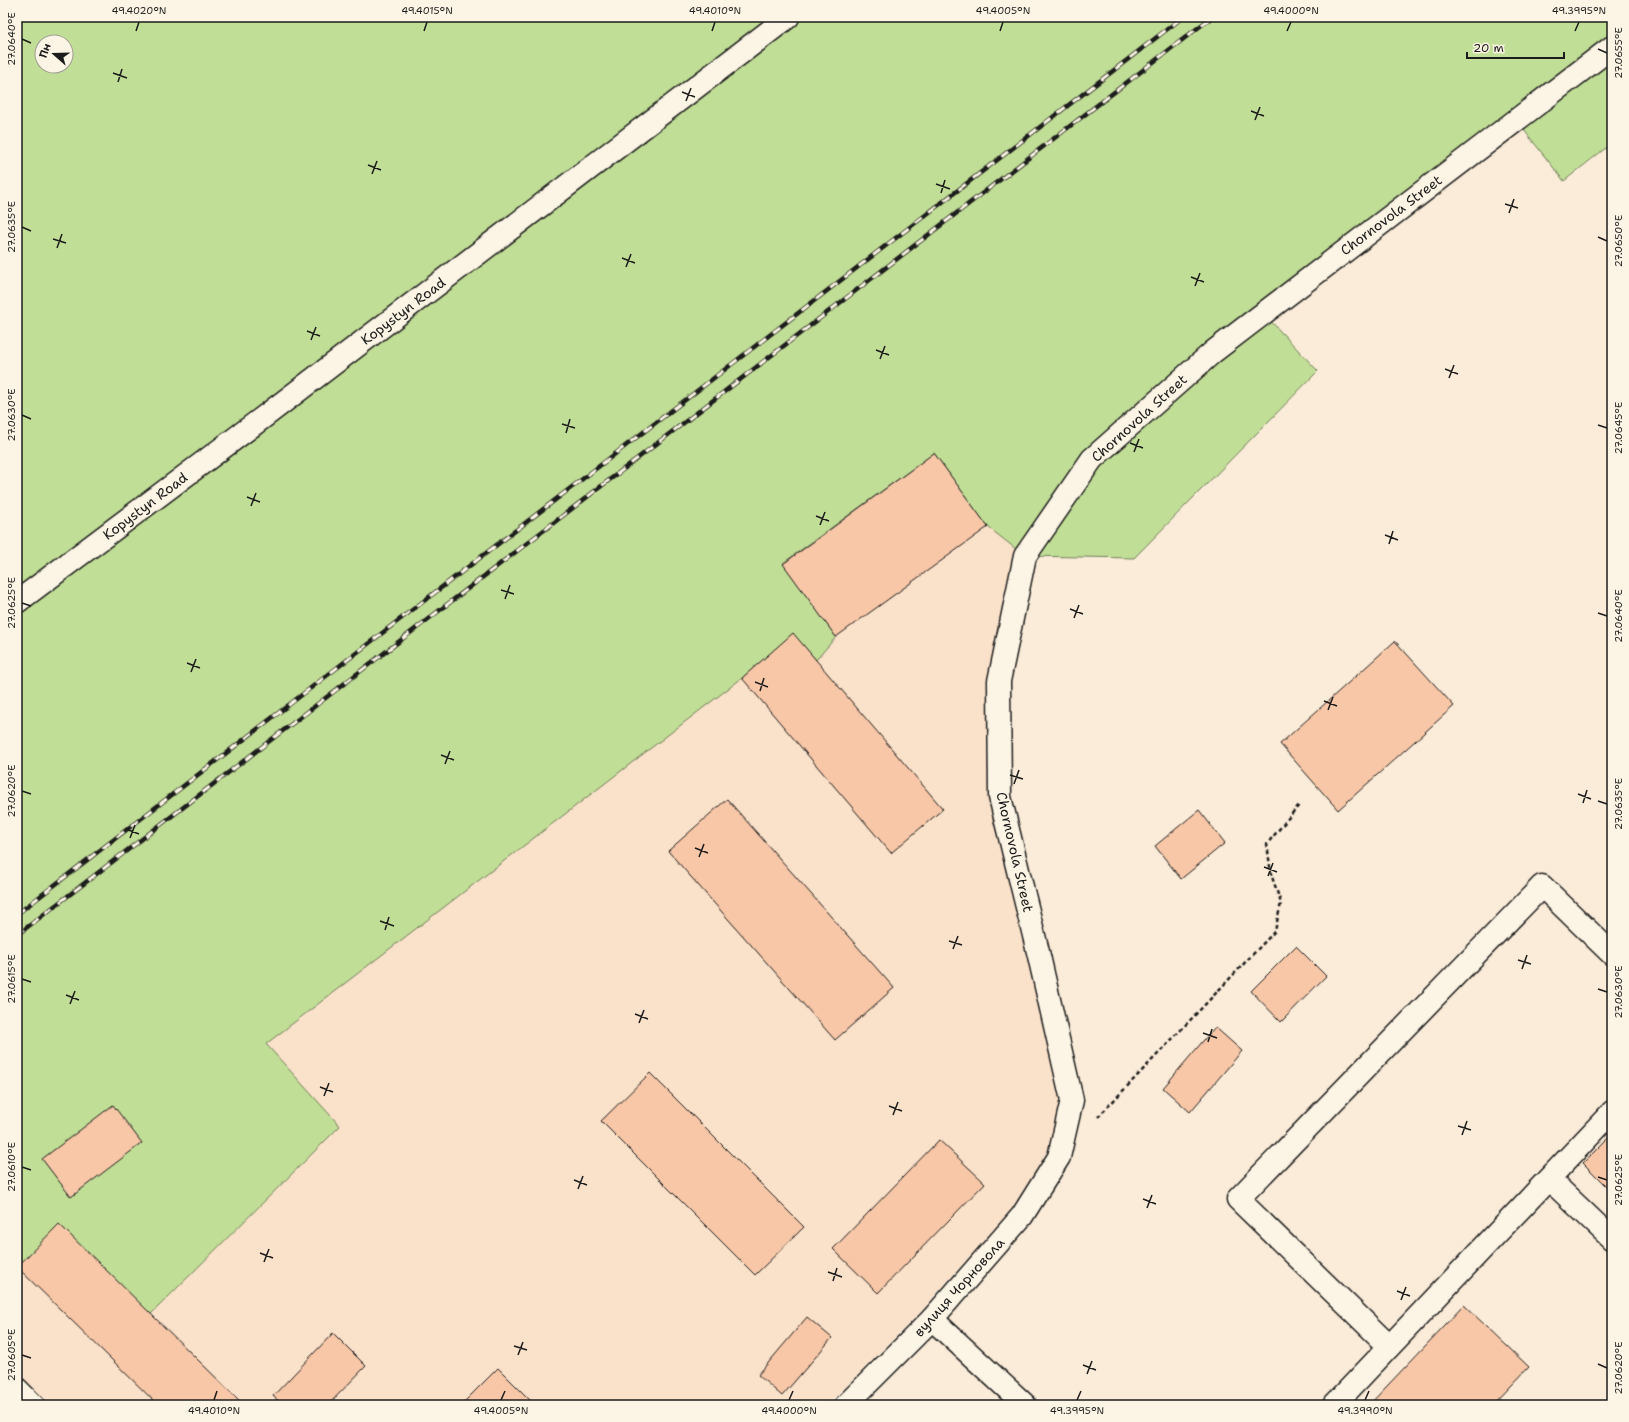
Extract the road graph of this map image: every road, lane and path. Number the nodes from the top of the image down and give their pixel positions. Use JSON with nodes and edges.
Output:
{"nodes":[{"id":1,"x":788,"y":17,"type":"edge"},
{"id":2,"x":1612,"y":47,"type":"edge"},
{"id":3,"x":17,"y":602,"type":"edge"},
{"id":4,"x":1299,"y":805,"type":"dead end"},
{"id":5,"x":1612,"y":954,"type":"edge"},
{"id":6,"x":1612,"y":1112,"type":"edge"},
{"id":7,"x":1097,"y":1118,"type":"dead end"},
{"id":8,"x":1549,"y":1179,"type":"junction"},
{"id":9,"x":1612,"y":1239,"type":"edge"},
{"id":10,"x":932,"y":1319,"type":"junction"},
{"id":11,"x":1389,"y":1346,"type":"junction"},
{"id":12,"x":17,"y":1389,"type":"edge"},
{"id":13,"x":33,"y":1405,"type":"edge"},
{"id":14,"x":846,"y":1405,"type":"edge"},
{"id":15,"x":1025,"y":1405,"type":"edge"},
{"id":16,"x":1334,"y":1405,"type":"edge"}],
"edges":[{"from":1,"to":3,"type":"street","name":"Kopystyn Road"},
{"from":2,"to":10,"type":"street","name":"Chornovola Street"},
{"from":4,"to":7,"type":"path"},
{"from":5,"to":11,"type":"street"},
{"from":6,"to":8,"type":"street"},
{"from":8,"to":9,"type":"street"},
{"from":8,"to":11,"type":"street"},
{"from":10,"to":14,"type":"street","name":"вулиця Чорновола"},
{"from":10,"to":15,"type":"street"},
{"from":11,"to":16,"type":"street"},
{"from":12,"to":13,"type":"street"}]}
